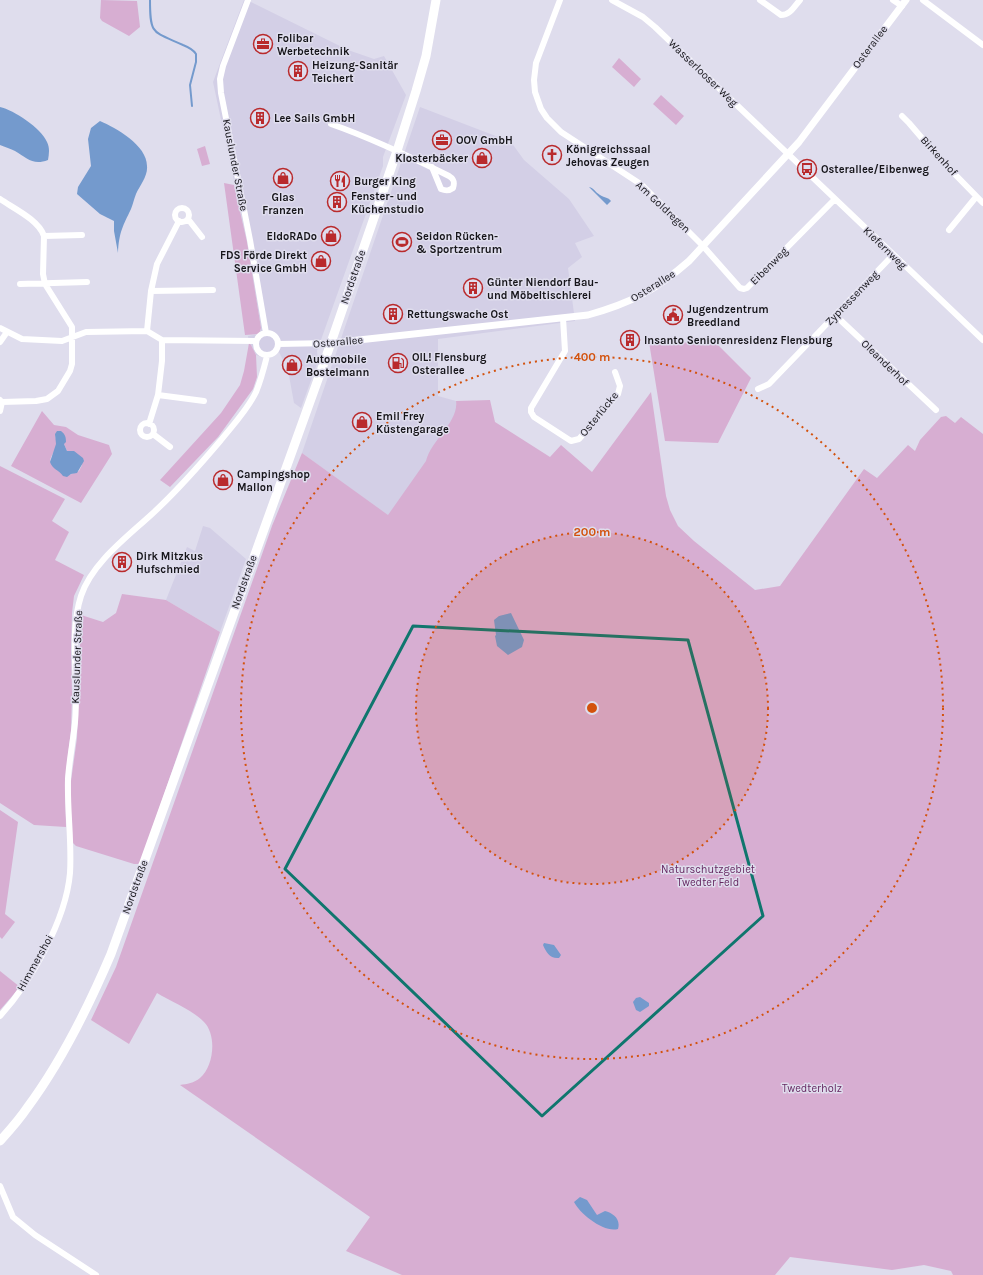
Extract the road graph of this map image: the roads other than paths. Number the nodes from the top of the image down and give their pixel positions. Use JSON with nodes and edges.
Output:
{"nodes":[{"id":1,"x":248,"y":0,"type":"edge"},
{"id":2,"x":436,"y":0,"type":"edge"},
{"id":3,"x":560,"y":0,"type":"edge"},
{"id":4,"x":612,"y":0,"type":"edge"},
{"id":5,"x":760,"y":0,"type":"edge"},
{"id":6,"x":800,"y":0,"type":"edge"},
{"id":7,"x":893,"y":0,"type":"edge"},
{"id":8,"x":923,"y":0,"type":"edge"},
{"id":9,"x":904,"y":3,"type":"edge"},
{"id":10,"x":983,"y":45,"type":"edge"},
{"id":11,"x":902,"y":116,"type":"dead end"},
{"id":12,"x":330,"y":124,"type":"dead end"},
{"id":13,"x":397,"y":151,"type":"junction"},
{"id":14,"x":788,"y":154,"type":"junction"},
{"id":15,"x":432,"y":167,"type":"dead end"},
{"id":16,"x":976,"y":197,"type":"junction"},
{"id":17,"x":0,"y":199,"type":"edge"},
{"id":18,"x":835,"y":199,"type":"junction"},
{"id":19,"x":983,"y":203,"type":"edge"},
{"id":20,"x":188,"y":219,"type":"junction"},
{"id":21,"x":179,"y":221,"type":"junction"},
{"id":22,"x":949,"y":230,"type":"dead end"},
{"id":23,"x":82,"y":235,"type":"dead end"},
{"id":24,"x":44,"y":236,"type":"junction"},
{"id":25,"x":202,"y":237,"type":"dead end"},
{"id":26,"x":704,"y":246,"type":"junction"},
{"id":27,"x":893,"y":255,"type":"junction"},
{"id":28,"x":87,"y":282,"type":"dead end"},
{"id":29,"x":20,"y":284,"type":"dead end"},
{"id":30,"x":45,"y":284,"type":"junction"},
{"id":31,"x":213,"y":290,"type":"dead end"},
{"id":32,"x":151,"y":291,"type":"junction"},
{"id":33,"x":835,"y":315,"type":"junction"},
{"id":34,"x":563,"y":318,"type":"junction"},
{"id":35,"x":0,"y":328,"type":"edge"},
{"id":36,"x":147,"y":331,"type":"junction"},
{"id":37,"x":7,"y":332,"type":"junction"},
{"id":38,"x":266,"y":333,"type":"junction"},
{"id":39,"x":73,"y":336,"type":"junction"},
{"id":40,"x":162,"y":340,"type":"junction"},
{"id":41,"x":983,"y":340,"type":"edge"},
{"id":42,"x":256,"y":341,"type":"junction"},
{"id":43,"x":0,"y":342,"type":"edge"},
{"id":44,"x":330,"y":343,"type":"junction"},
{"id":45,"x":278,"y":344,"type":"junction"},
{"id":46,"x":267,"y":356,"type":"junction"},
{"id":47,"x":616,"y":372,"type":"dead end"},
{"id":48,"x":758,"y":390,"type":"dead end"},
{"id":49,"x":158,"y":395,"type":"junction"},
{"id":50,"x":1,"y":401,"type":"edge"},
{"id":51,"x":204,"y":401,"type":"dead end"},
{"id":52,"x":936,"y":410,"type":"dead end"},
{"id":53,"x":0,"y":411,"type":"edge"},
{"id":54,"x":149,"y":424,"type":"junction"},
{"id":55,"x":153,"y":434,"type":"junction"},
{"id":56,"x":170,"y":447,"type":"dead end"},
{"id":57,"x":54,"y":928,"type":"joint"},
{"id":58,"x":0,"y":1016,"type":"edge"},
{"id":59,"x":0,"y":1142,"type":"edge"},
{"id":60,"x":0,"y":1186,"type":"edge"},
{"id":61,"x":96,"y":1275,"type":"edge"}],
"edges":[{"from":1,"to":38,"type":"street","name":"Kauslunder Straße"},
{"from":2,"to":13,"type":"main road","name":"Nordstraße"},
{"from":3,"to":26,"type":"street","name":"Am Goldregen"},
{"from":4,"to":14,"type":"street","name":"Wasserlooser Weg"},
{"from":5,"to":6,"type":"street"},
{"from":7,"to":9,"type":"street"},
{"from":8,"to":10,"type":"street"},
{"from":9,"to":14,"type":"street","name":"Osterallee"},
{"from":11,"to":16,"type":"street","name":"Birkenhof"},
{"from":12,"to":13,"type":"street"},
{"from":13,"to":15,"type":"street"},
{"from":13,"to":44,"type":"main road","name":"Nordstraße"},
{"from":14,"to":18,"type":"street","name":"Kiefernweg"},
{"from":14,"to":26,"type":"street","name":"Osterallee"},
{"from":16,"to":19,"type":"street","name":"Birkenhof"},
{"from":16,"to":22,"type":"street"},
{"from":17,"to":24,"type":"street"},
{"from":18,"to":26,"type":"street","name":"Eibenweg"},
{"from":18,"to":27,"type":"street","name":"Kiefernweg"},
{"from":20,"to":21,"type":"street"},
{"from":20,"to":21,"type":"street"},
{"from":20,"to":25,"type":"street"},
{"from":21,"to":32,"type":"street"},
{"from":23,"to":24,"type":"street"},
{"from":24,"to":30,"type":"street"},
{"from":26,"to":34,"type":"street","name":"Osterallee"},
{"from":27,"to":33,"type":"street","name":"Zypressenweg"},
{"from":27,"to":41,"type":"street","name":"Kiefernweg"},
{"from":28,"to":30,"type":"street"},
{"from":29,"to":30,"type":"street"},
{"from":30,"to":39,"type":"street"},
{"from":31,"to":32,"type":"street"},
{"from":32,"to":36,"type":"street"},
{"from":33,"to":48,"type":"street","name":"Zypressenweg"},
{"from":33,"to":52,"type":"street","name":"Oleanderhof"},
{"from":34,"to":44,"type":"street","name":"Osterallee"},
{"from":34,"to":47,"type":"street","name":"Osterlücke"},
{"from":35,"to":37,"type":"street"},
{"from":36,"to":39,"type":"street"},
{"from":36,"to":40,"type":"street"},
{"from":37,"to":39,"type":"street"},
{"from":37,"to":43,"type":"street"},
{"from":38,"to":42,"type":"street"},
{"from":38,"to":45,"type":"street"},
{"from":39,"to":50,"type":"street"},
{"from":40,"to":42,"type":"street"},
{"from":40,"to":49,"type":"street"},
{"from":42,"to":46,"type":"street"},
{"from":44,"to":45,"type":"street","name":"Osterallee"},
{"from":44,"to":59,"type":"main road","name":"Nordstraße"},
{"from":45,"to":46,"type":"street","name":"Kauslunder Straße"},
{"from":46,"to":57,"type":"street","name":"Kauslunder Straße"},
{"from":49,"to":51,"type":"street"},
{"from":49,"to":54,"type":"street"},
{"from":50,"to":53,"type":"street"},
{"from":54,"to":55,"type":"street"},
{"from":54,"to":55,"type":"street"},
{"from":55,"to":56,"type":"street"},
{"from":57,"to":58,"type":"street","name":"Himmershoi"},
{"from":60,"to":61,"type":"street"}]}
